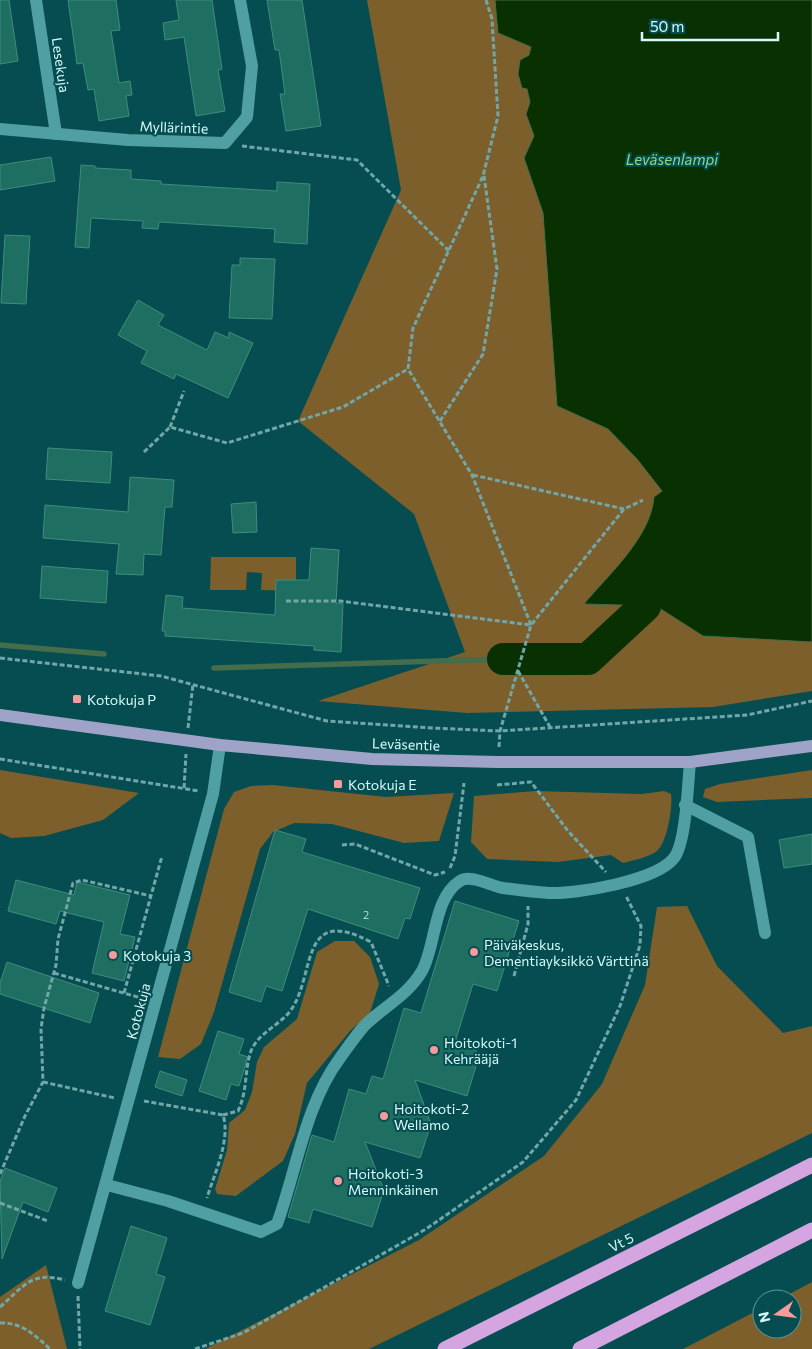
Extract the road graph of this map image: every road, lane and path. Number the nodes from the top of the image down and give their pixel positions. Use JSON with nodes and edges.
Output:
{"nodes":[{"id":1,"x":36,"y":0,"type":"edge"},
{"id":2,"x":240,"y":0,"type":"edge"},
{"id":3,"x":486,"y":0,"type":"edge"},
{"id":4,"x":0,"y":129,"type":"edge"},
{"id":5,"x":56,"y":134,"type":"junction"},
{"id":6,"x":225,"y":143,"type":"junction"},
{"id":7,"x":484,"y":176,"type":"junction"},
{"id":8,"x":449,"y":251,"type":"junction"},
{"id":9,"x":408,"y":369,"type":"junction"},
{"id":10,"x":184,"y":391,"type":"dead end"},
{"id":11,"x":440,"y":421,"type":"junction"},
{"id":12,"x":170,"y":427,"type":"junction"},
{"id":13,"x":144,"y":452,"type":"dead end"},
{"id":14,"x":472,"y":475,"type":"junction"},
{"id":15,"x":643,"y":500,"type":"dead end"},
{"id":16,"x":624,"y":509,"type":"junction"},
{"id":17,"x":286,"y":601,"type":"dead end"},
{"id":18,"x":531,"y":625,"type":"junction"},
{"id":19,"x":0,"y":658,"type":"edge"},
{"id":20,"x":518,"y":670,"type":"junction"},
{"id":21,"x":812,"y":701,"type":"edge"},
{"id":22,"x":0,"y":715,"type":"edge"},
{"id":23,"x":550,"y":727,"type":"junction"},
{"id":24,"x":500,"y":730,"type":"junction"},
{"id":25,"x":220,"y":745,"type":"junction"},
{"id":26,"x":812,"y":746,"type":"edge"},
{"id":27,"x":0,"y":759,"type":"edge"},
{"id":28,"x":690,"y":762,"type":"junction"},
{"id":29,"x":464,"y":783,"type":"dead end"},
{"id":30,"x":497,"y":785,"type":"dead end"},
{"id":31,"x":213,"y":794,"type":"junction"},
{"id":32,"x":686,"y":805,"type":"junction"},
{"id":33,"x":342,"y":845,"type":"dead end"},
{"id":34,"x":162,"y":856,"type":"dead end"},
{"id":35,"x":616,"y":883,"type":"junction"},
{"id":36,"x":527,"y":890,"type":"junction"},
{"id":37,"x":151,"y":896,"type":"junction"},
{"id":38,"x":765,"y":932,"type":"dead end"},
{"id":39,"x":54,"y":973,"type":"junction"},
{"id":40,"x":514,"y":976,"type":"dead end"},
{"id":41,"x":124,"y":993,"type":"junction"},
{"id":42,"x":156,"y":1002,"type":"junction"},
{"id":43,"x":393,"y":1003,"type":"junction"},
{"id":44,"x":43,"y":1082,"type":"junction"},
{"id":45,"x":130,"y":1099,"type":"junction"},
{"id":46,"x":223,"y":1115,"type":"junction"},
{"id":47,"x":812,"y":1165,"type":"edge"},
{"id":48,"x":0,"y":1174,"type":"edge"},
{"id":49,"x":107,"y":1185,"type":"junction"},
{"id":50,"x":0,"y":1203,"type":"edge"},
{"id":51,"x":202,"y":1213,"type":"junction"},
{"id":52,"x":48,"y":1221,"type":"dead end"},
{"id":53,"x":812,"y":1230,"type":"edge"},
{"id":54,"x":78,"y":1283,"type":"junction"},
{"id":55,"x":0,"y":1307,"type":"edge"},
{"id":56,"x":0,"y":1323,"type":"edge"},
{"id":57,"x":50,"y":1349,"type":"edge"},
{"id":58,"x":80,"y":1349,"type":"edge"},
{"id":59,"x":195,"y":1349,"type":"edge"},
{"id":60,"x":445,"y":1349,"type":"edge"},
{"id":61,"x":580,"y":1349,"type":"edge"}],
"edges":[{"from":1,"to":5,"type":"street","name":"Lesekuja"},
{"from":2,"to":6,"type":"street","name":"Myllärintie"},
{"from":3,"to":7,"type":"path"},
{"from":4,"to":5,"type":"street","name":"Myllärintie"},
{"from":5,"to":6,"type":"street","name":"Myllärintie"},
{"from":6,"to":8,"type":"path"},
{"from":7,"to":8,"type":"path"},
{"from":7,"to":11,"type":"path"},
{"from":8,"to":9,"type":"path"},
{"from":9,"to":11,"type":"path"},
{"from":9,"to":12,"type":"path"},
{"from":10,"to":12,"type":"path"},
{"from":11,"to":14,"type":"path"},
{"from":12,"to":13,"type":"path"},
{"from":14,"to":16,"type":"path"},
{"from":14,"to":18,"type":"path"},
{"from":15,"to":16,"type":"path"},
{"from":16,"to":18,"type":"path"},
{"from":17,"to":18,"type":"path"},
{"from":18,"to":20,"type":"path"},
{"from":19,"to":24,"type":"path"},
{"from":20,"to":23,"type":"path"},
{"from":20,"to":24,"type":"path"},
{"from":21,"to":23,"type":"path"},
{"from":22,"to":25,"type":"main road","name":"Leväsentie"},
{"from":23,"to":24,"type":"path"},
{"from":25,"to":28,"type":"main road","name":"Leväsentie"},
{"from":25,"to":31,"type":"street","name":"Kotokuja"},
{"from":26,"to":28,"type":"main road","name":"Leväsentie"},
{"from":27,"to":31,"type":"path"},
{"from":28,"to":32,"type":"street"},
{"from":29,"to":33,"type":"path"},
{"from":30,"to":35,"type":"path"},
{"from":31,"to":42,"type":"street","name":"Kotokuja"},
{"from":32,"to":35,"type":"street"},
{"from":32,"to":38,"type":"street"},
{"from":34,"to":37,"type":"path"},
{"from":35,"to":36,"type":"street"},
{"from":35,"to":59,"type":"path"},
{"from":36,"to":40,"type":"path"},
{"from":36,"to":43,"type":"street"},
{"from":37,"to":39,"type":"path"},
{"from":37,"to":41,"type":"path"},
{"from":39,"to":41,"type":"path"},
{"from":39,"to":44,"type":"path"},
{"from":41,"to":42,"type":"path"},
{"from":42,"to":45,"type":"street","name":"Kotokuja"},
{"from":43,"to":46,"type":"path"},
{"from":43,"to":51,"type":"street"},
{"from":44,"to":45,"type":"path"},
{"from":44,"to":48,"type":"path"},
{"from":45,"to":46,"type":"path"},
{"from":45,"to":49,"type":"street","name":"Kotokuja"},
{"from":46,"to":51,"type":"path"},
{"from":47,"to":60,"type":"highway","name":"Vt 5"},
{"from":49,"to":51,"type":"street"},
{"from":49,"to":54,"type":"street","name":"Kotokuja"},
{"from":50,"to":52,"type":"path"},
{"from":53,"to":61,"type":"highway"},
{"from":54,"to":55,"type":"path"},
{"from":54,"to":58,"type":"path"},
{"from":56,"to":57,"type":"path"}]}
